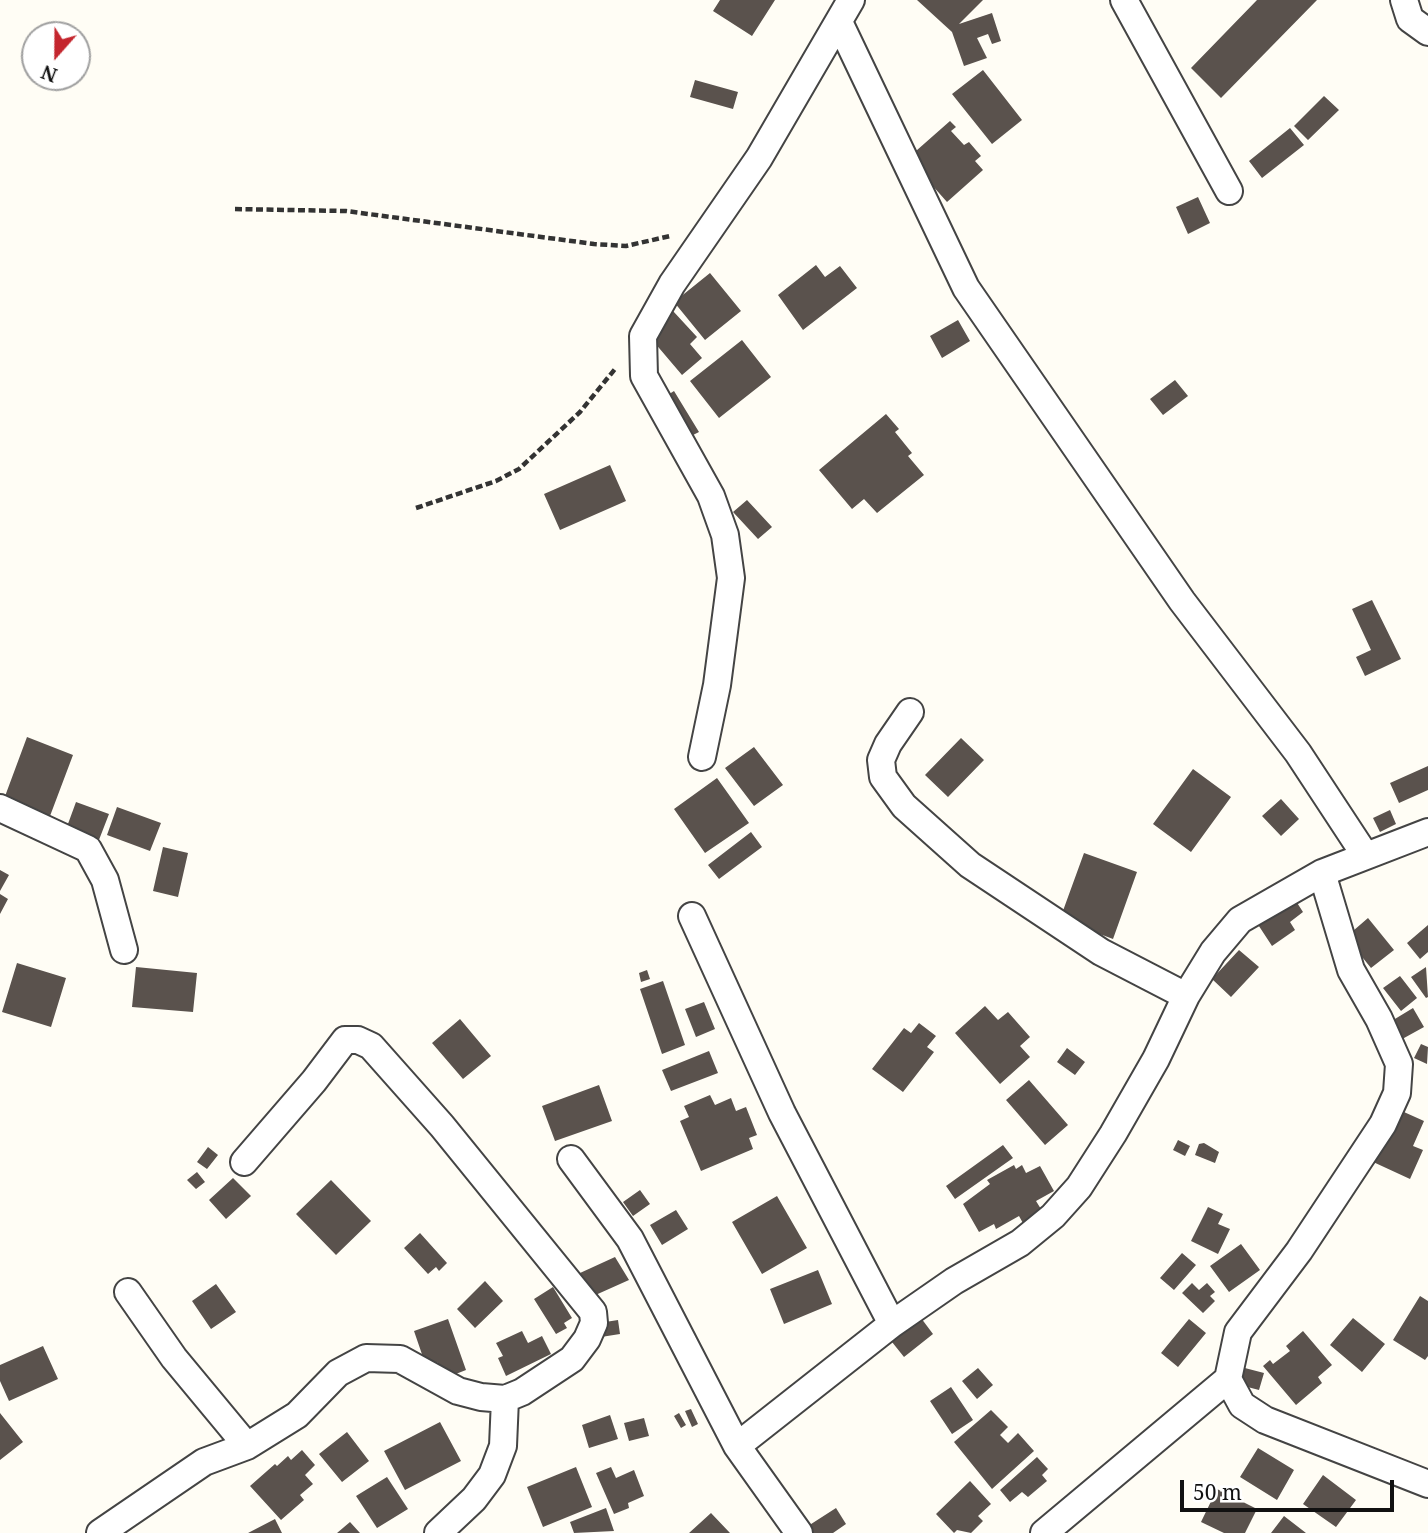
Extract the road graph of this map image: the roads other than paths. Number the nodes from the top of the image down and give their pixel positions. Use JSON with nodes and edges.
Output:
{"nodes":[{"id":1,"x":1124,"y":0,"type":"edge"},
{"id":2,"x":1404,"y":0,"type":"edge"},
{"id":3,"x":845,"y":12,"type":"edge"},
{"id":4,"x":1428,"y":32,"type":"edge"},
{"id":5,"x":1229,"y":191,"type":"dead end"},
{"id":6,"x":909,"y":712,"type":"dead end"},
{"id":7,"x":702,"y":757,"type":"dead end"},
{"id":8,"x":0,"y":808,"type":"edge"},
{"id":9,"x":1428,"y":832,"type":"edge"},
{"id":10,"x":1365,"y":855,"type":"junction"},
{"id":11,"x":1322,"y":873,"type":"junction"},
{"id":12,"x":692,"y":916,"type":"dead end"},
{"id":13,"x":124,"y":950,"type":"dead end"},
{"id":14,"x":1186,"y":996,"type":"junction"},
{"id":15,"x":572,"y":1158,"type":"dead end"},
{"id":16,"x":244,"y":1162,"type":"dead end"},
{"id":17,"x":128,"y":1292,"type":"dead end"},
{"id":18,"x":892,"y":1324,"type":"junction"},
{"id":19,"x":1228,"y":1379,"type":"junction"},
{"id":20,"x":505,"y":1399,"type":"junction"},
{"id":21,"x":247,"y":1446,"type":"junction"},
{"id":22,"x":737,"y":1446,"type":"junction"},
{"id":23,"x":1428,"y":1483,"type":"edge"},
{"id":24,"x":100,"y":1533,"type":"edge"},
{"id":25,"x":438,"y":1533,"type":"edge"},
{"id":26,"x":799,"y":1533,"type":"edge"},
{"id":27,"x":1044,"y":1533,"type":"edge"}],
"edges":[{"from":1,"to":5,"type":"street"},
{"from":2,"to":4,"type":"street"},
{"from":3,"to":7,"type":"street"},
{"from":3,"to":10,"type":"street"},
{"from":6,"to":14,"type":"street"},
{"from":8,"to":13,"type":"street"},
{"from":9,"to":10,"type":"street"},
{"from":10,"to":11,"type":"street"},
{"from":11,"to":14,"type":"street"},
{"from":11,"to":19,"type":"street"},
{"from":12,"to":18,"type":"street"},
{"from":14,"to":18,"type":"street"},
{"from":15,"to":22,"type":"street"},
{"from":16,"to":20,"type":"street"},
{"from":17,"to":21,"type":"street"},
{"from":18,"to":22,"type":"street"},
{"from":19,"to":23,"type":"street"},
{"from":19,"to":27,"type":"street"},
{"from":20,"to":21,"type":"street"},
{"from":20,"to":25,"type":"street"},
{"from":21,"to":24,"type":"street"},
{"from":22,"to":26,"type":"street"}]}
